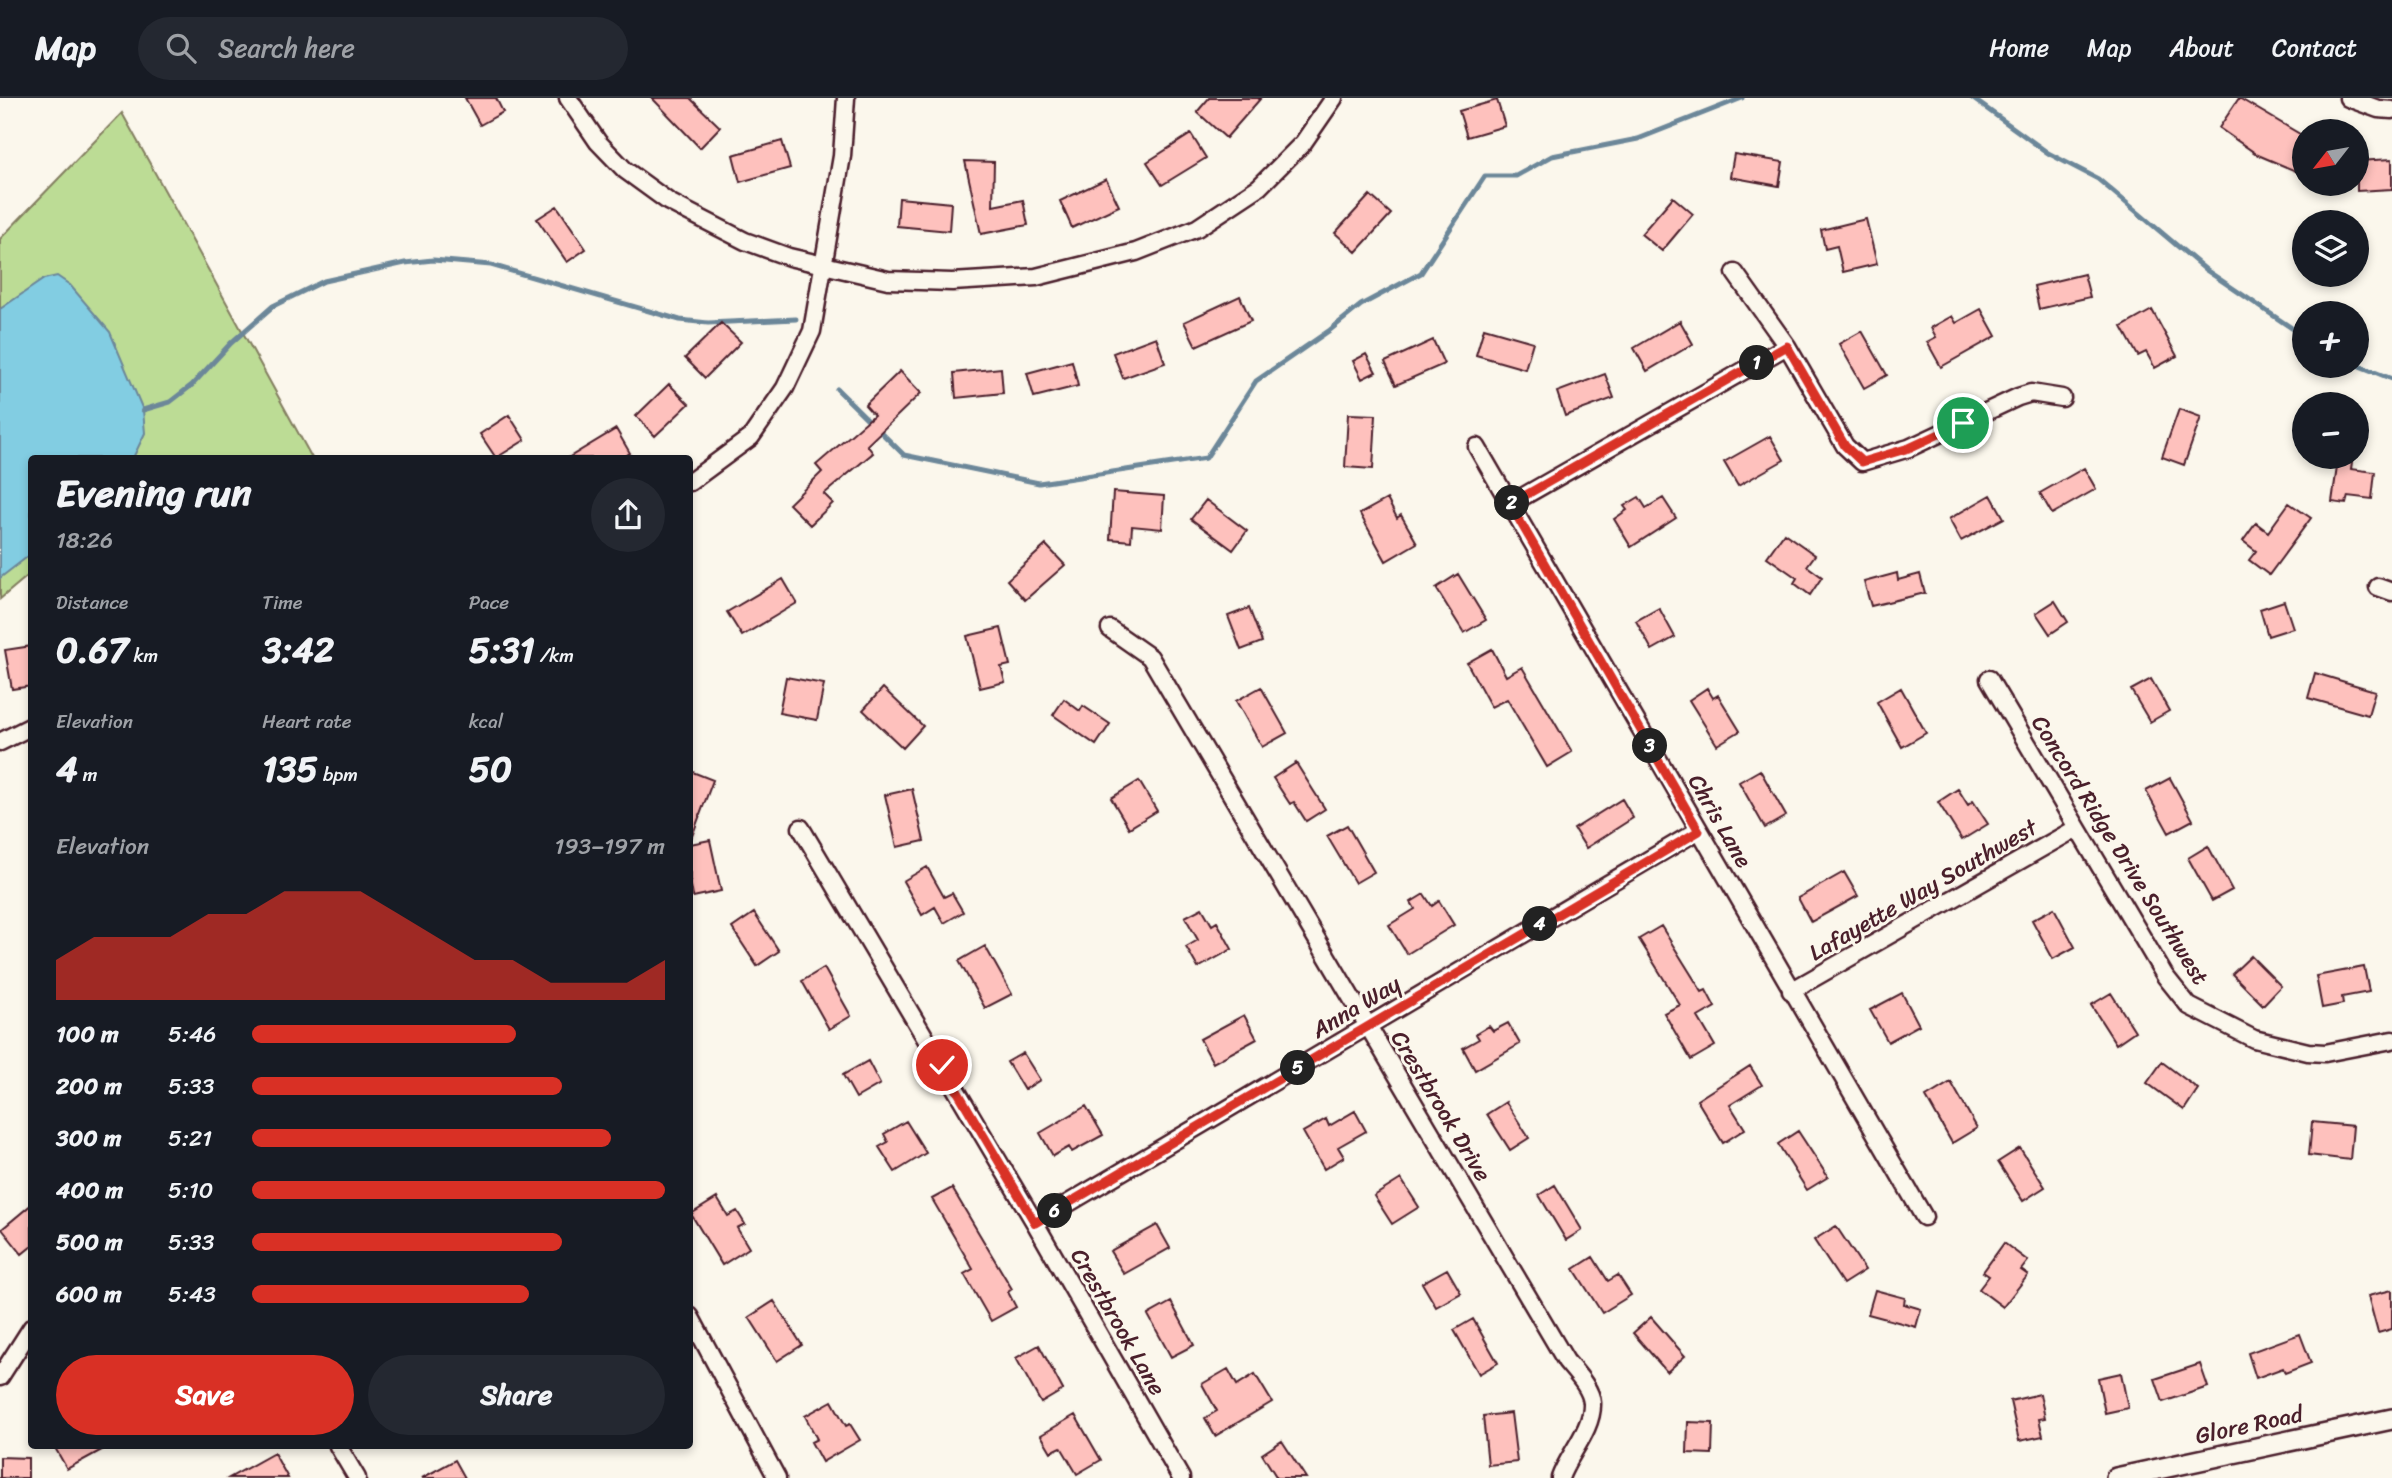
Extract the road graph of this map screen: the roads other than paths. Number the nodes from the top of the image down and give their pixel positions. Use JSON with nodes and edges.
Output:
{"nodes":[{"id":1,"x":568,"y":98,"type":"edge"},
{"id":2,"x":846,"y":98,"type":"edge"},
{"id":3,"x":1334,"y":98,"type":"edge"},
{"id":4,"x":2348,"y":98,"type":"edge"},
{"id":5,"x":2392,"y":110,"type":"edge"},
{"id":6,"x":823,"y":264,"type":"junction"},
{"id":7,"x":1735,"y":273,"type":"dead end"},
{"id":8,"x":1787,"y":346,"type":"junction"},
{"id":9,"x":2062,"y":398,"type":"dead end"},
{"id":10,"x":1478,"y":447,"type":"dead end"},
{"id":11,"x":693,"y":480,"type":"edge"},
{"id":12,"x":1510,"y":504,"type":"junction"},
{"id":13,"x":1110,"y":629,"type":"dead end"},
{"id":14,"x":1989,"y":679,"type":"dead end"},
{"id":15,"x":28,"y":728,"type":"edge"},
{"id":16,"x":0,"y":742,"type":"edge"},
{"id":17,"x":801,"y":828,"type":"dead end"},
{"id":18,"x":2077,"y":828,"type":"junction"},
{"id":19,"x":1699,"y":831,"type":"junction"},
{"id":20,"x":1791,"y":991,"type":"junction"},
{"id":21,"x":1367,"y":1027,"type":"junction"},
{"id":22,"x":2392,"y":1040,"type":"edge"},
{"id":23,"x":1924,"y":1217,"type":"dead end"},
{"id":24,"x":1035,"y":1223,"type":"junction"},
{"id":25,"x":693,"y":1322,"type":"edge"},
{"id":26,"x":28,"y":1333,"type":"edge"},
{"id":27,"x":0,"y":1377,"type":"edge"},
{"id":28,"x":2392,"y":1419,"type":"edge"},
{"id":29,"x":340,"y":1449,"type":"edge"},
{"id":30,"x":357,"y":1478,"type":"edge"},
{"id":31,"x":777,"y":1478,"type":"edge"},
{"id":32,"x":1181,"y":1478,"type":"edge"},
{"id":33,"x":1560,"y":1478,"type":"edge"},
{"id":34,"x":2116,"y":1478,"type":"edge"}],
"edges":[{"from":1,"to":6,"type":"street"},
{"from":2,"to":6,"type":"street"},
{"from":3,"to":6,"type":"street"},
{"from":4,"to":5,"type":"street"},
{"from":6,"to":11,"type":"street"},
{"from":7,"to":8,"type":"street"},
{"from":8,"to":9,"type":"street"},
{"from":8,"to":12,"type":"street"},
{"from":10,"to":12,"type":"street","name":"Chris Lane"},
{"from":12,"to":19,"type":"street","name":"Chris Lane"},
{"from":13,"to":21,"type":"street","name":"Crestbrook Drive"},
{"from":14,"to":18,"type":"street","name":"Concord Ridge Drive Southwest"},
{"from":15,"to":16,"type":"street"},
{"from":17,"to":24,"type":"street","name":"Crestbrook Lane"},
{"from":18,"to":20,"type":"street","name":"Lafayette Way Southwest"},
{"from":18,"to":22,"type":"street","name":"Concord Ridge Drive Southwest"},
{"from":19,"to":20,"type":"street","name":"Chris Lane"},
{"from":19,"to":21,"type":"street","name":"Anna Way"},
{"from":20,"to":23,"type":"street","name":"Chris Lane"},
{"from":21,"to":24,"type":"street","name":"Anna Way"},
{"from":21,"to":33,"type":"street","name":"Crestbrook Drive"},
{"from":24,"to":32,"type":"street","name":"Crestbrook Lane"},
{"from":25,"to":31,"type":"street"},
{"from":26,"to":27,"type":"street"},
{"from":28,"to":34,"type":"street","name":"Glore Road"},
{"from":29,"to":30,"type":"street"}]}
